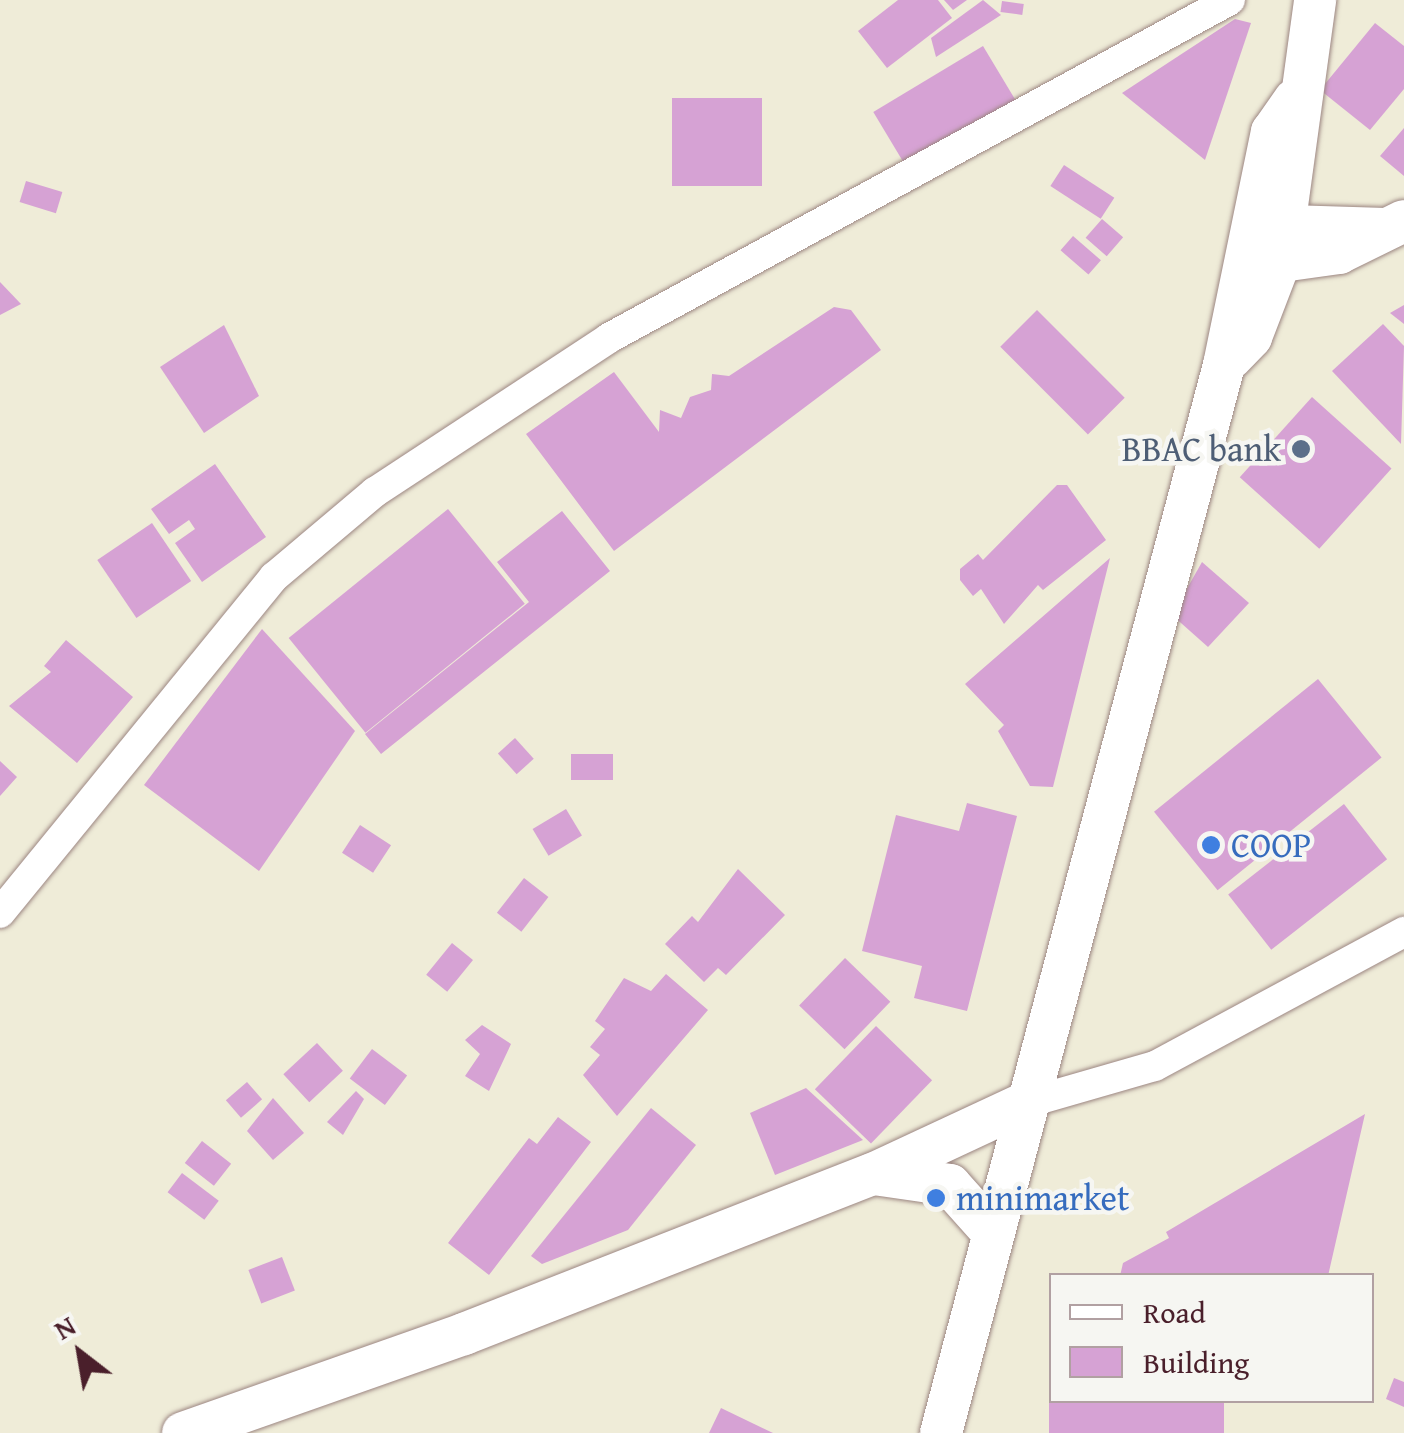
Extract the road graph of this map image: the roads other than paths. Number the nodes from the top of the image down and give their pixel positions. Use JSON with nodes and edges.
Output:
{"nodes":[{"id":1,"x":1230,"y":0,"type":"edge"},
{"id":2,"x":1315,"y":0,"type":"edge"},
{"id":3,"x":1394,"y":225,"type":"edge"},
{"id":4,"x":1263,"y":244,"type":"junction"},
{"id":5,"x":0,"y":914,"type":"edge"},
{"id":6,"x":1404,"y":932,"type":"edge"},
{"id":7,"x":1024,"y":1104,"type":"junction"},
{"id":8,"x":873,"y":1174,"type":"junction"},
{"id":9,"x":992,"y":1232,"type":"junction"},
{"id":10,"x":182,"y":1433,"type":"edge"},
{"id":11,"x":940,"y":1433,"type":"edge"}],
"edges":[{"from":1,"to":5,"type":"street"},
{"from":2,"to":4,"type":"main road"},
{"from":3,"to":4,"type":"main road"},
{"from":4,"to":7,"type":"main road"},
{"from":6,"to":7,"type":"street"},
{"from":7,"to":8,"type":"main road"},
{"from":7,"to":9,"type":"main road"},
{"from":8,"to":9,"type":"main road"},
{"from":8,"to":10,"type":"main road"},
{"from":9,"to":11,"type":"main road"}]}
